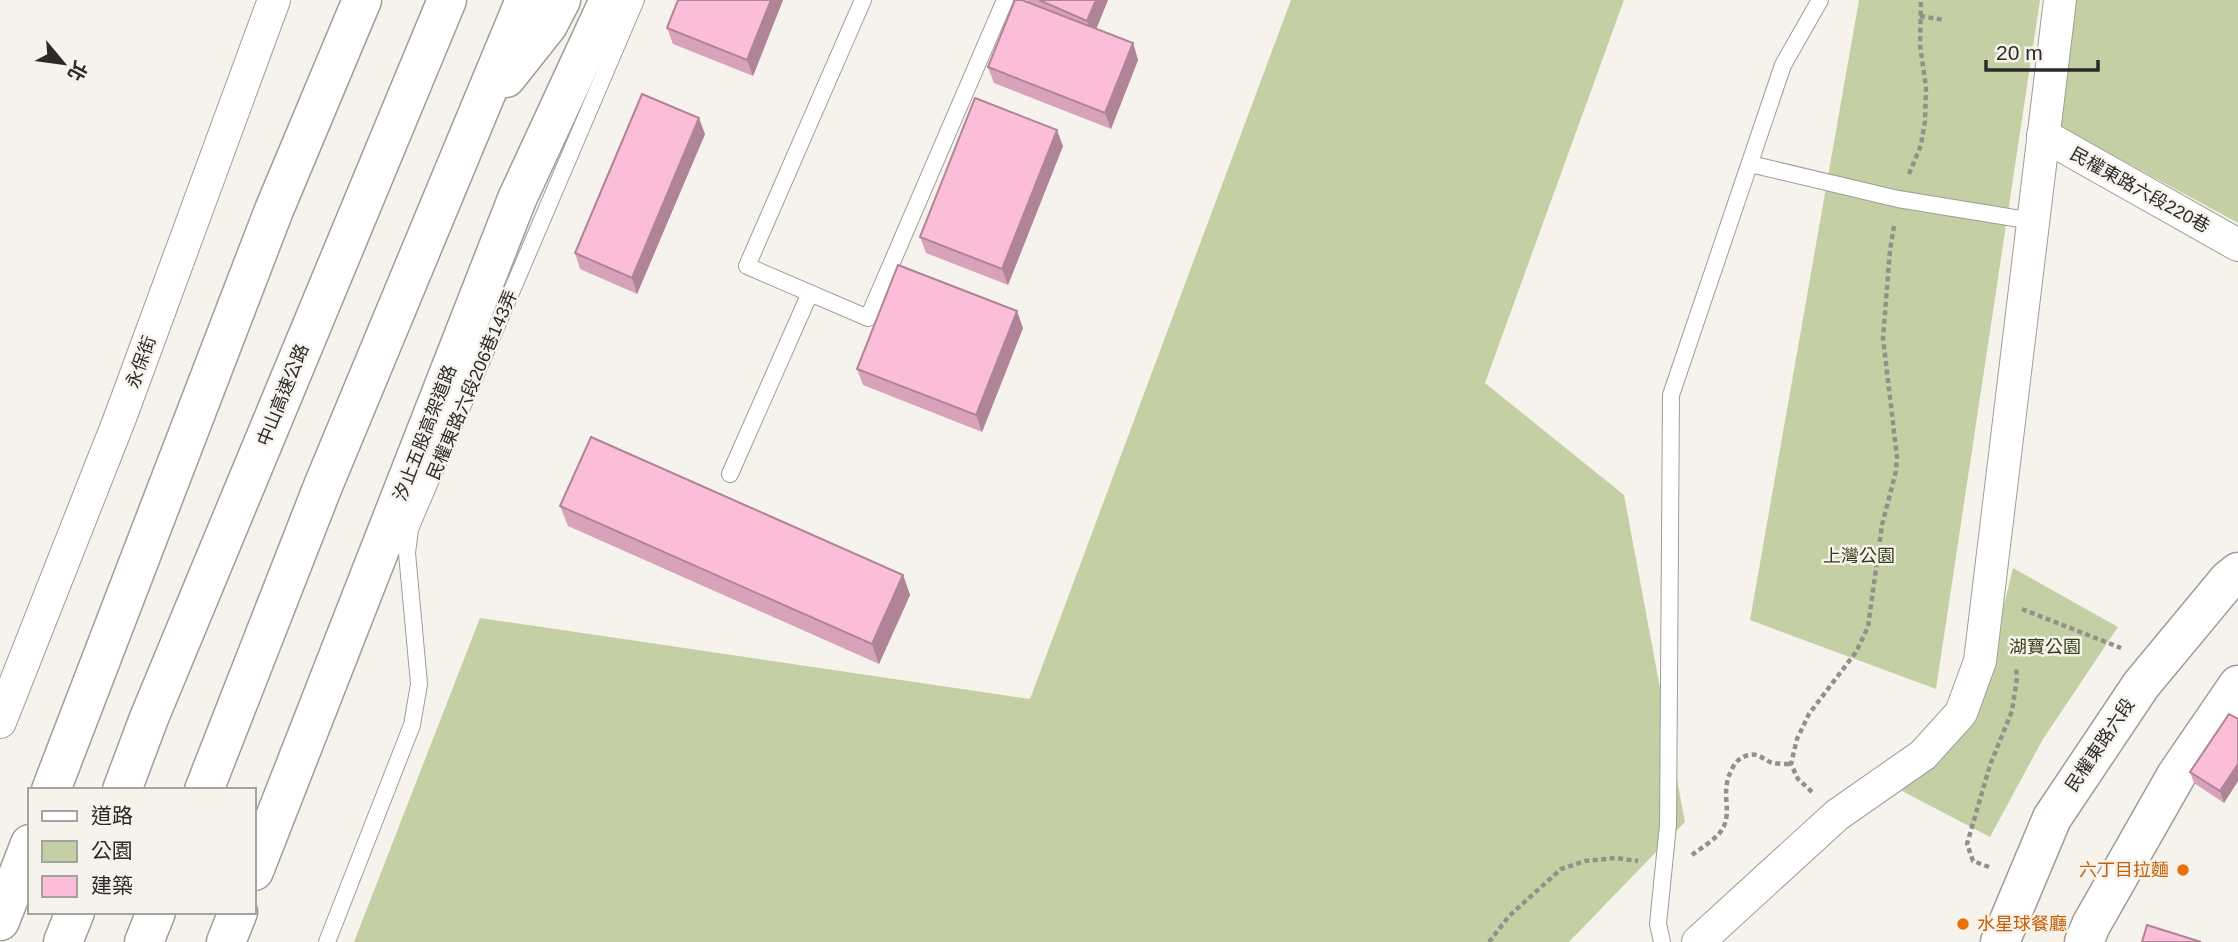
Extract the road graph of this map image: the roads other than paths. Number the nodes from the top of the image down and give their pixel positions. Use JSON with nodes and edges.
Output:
{"nodes":[{"id":1,"x":274,"y":0,"type":"edge"},
{"id":2,"x":362,"y":0,"type":"edge"},
{"id":3,"x":447,"y":0,"type":"edge"},
{"id":4,"x":525,"y":0,"type":"edge"},
{"id":5,"x":561,"y":0,"type":"edge"},
{"id":6,"x":609,"y":0,"type":"edge"},
{"id":7,"x":636,"y":0,"type":"edge"},
{"id":8,"x":863,"y":0,"type":"edge"},
{"id":9,"x":1005,"y":0,"type":"edge"},
{"id":10,"x":1820,"y":0,"type":"edge"},
{"id":11,"x":2060,"y":0,"type":"edge"},
{"id":12,"x":477,"y":115,"type":"junction"},
{"id":13,"x":2043,"y":135,"type":"junction"},
{"id":14,"x":1750,"y":164,"type":"junction"},
{"id":15,"x":2033,"y":221,"type":"junction"},
{"id":16,"x":2238,"y":245,"type":"edge"},
{"id":17,"x":810,"y":293,"type":"junction"},
{"id":18,"x":730,"y":474,"type":"dead end"},
{"id":19,"x":2238,"y":572,"type":"edge"},
{"id":20,"x":2238,"y":685,"type":"edge"},
{"id":21,"x":0,"y":722,"type":"edge"},
{"id":22,"x":52,"y":788,"type":"edge"},
{"id":23,"x":123,"y":788,"type":"edge"},
{"id":24,"x":205,"y":788,"type":"edge"},
{"id":25,"x":28,"y":849,"type":"edge"},
{"id":26,"x":256,"y":866,"type":"edge"},
{"id":27,"x":74,"y":914,"type":"edge"},
{"id":28,"x":155,"y":914,"type":"edge"},
{"id":29,"x":237,"y":914,"type":"edge"},
{"id":30,"x":0,"y":921,"type":"edge"},
{"id":31,"x":63,"y":942,"type":"edge"},
{"id":32,"x":144,"y":942,"type":"edge"},
{"id":33,"x":226,"y":942,"type":"edge"},
{"id":34,"x":327,"y":942,"type":"edge"},
{"id":35,"x":1662,"y":942,"type":"edge"},
{"id":36,"x":1698,"y":942,"type":"edge"},
{"id":37,"x":2000,"y":942,"type":"edge"},
{"id":38,"x":2084,"y":942,"type":"edge"}],
"edges":[{"from":1,"to":21,"type":"street","name":"永保街"},
{"from":2,"to":22,"type":"main road"},
{"from":3,"to":23,"type":"main road","name":"中山高速公路"},
{"from":4,"to":12,"type":"main road"},
{"from":5,"to":12,"type":"main road"},
{"from":6,"to":26,"type":"main road","name":"汐止五股高架道路"},
{"from":7,"to":34,"type":"lane","name":"民權東路六段206巷143弄"},
{"from":8,"to":17,"type":"lane"},
{"from":9,"to":17,"type":"lane"},
{"from":10,"to":14,"type":"lane"},
{"from":11,"to":13,"type":"street"},
{"from":12,"to":24,"type":"main road"},
{"from":13,"to":15,"type":"street"},
{"from":13,"to":16,"type":"street","name":"民權東路六段220巷"},
{"from":14,"to":15,"type":"lane"},
{"from":14,"to":35,"type":"lane"},
{"from":15,"to":36,"type":"street"},
{"from":17,"to":18,"type":"lane"},
{"from":19,"to":37,"type":"main road","name":"民權東路六段"},
{"from":20,"to":38,"type":"main road"},
{"from":25,"to":30,"type":"main road"},
{"from":27,"to":31,"type":"main road"},
{"from":28,"to":32,"type":"main road"},
{"from":29,"to":33,"type":"main road"}]}
